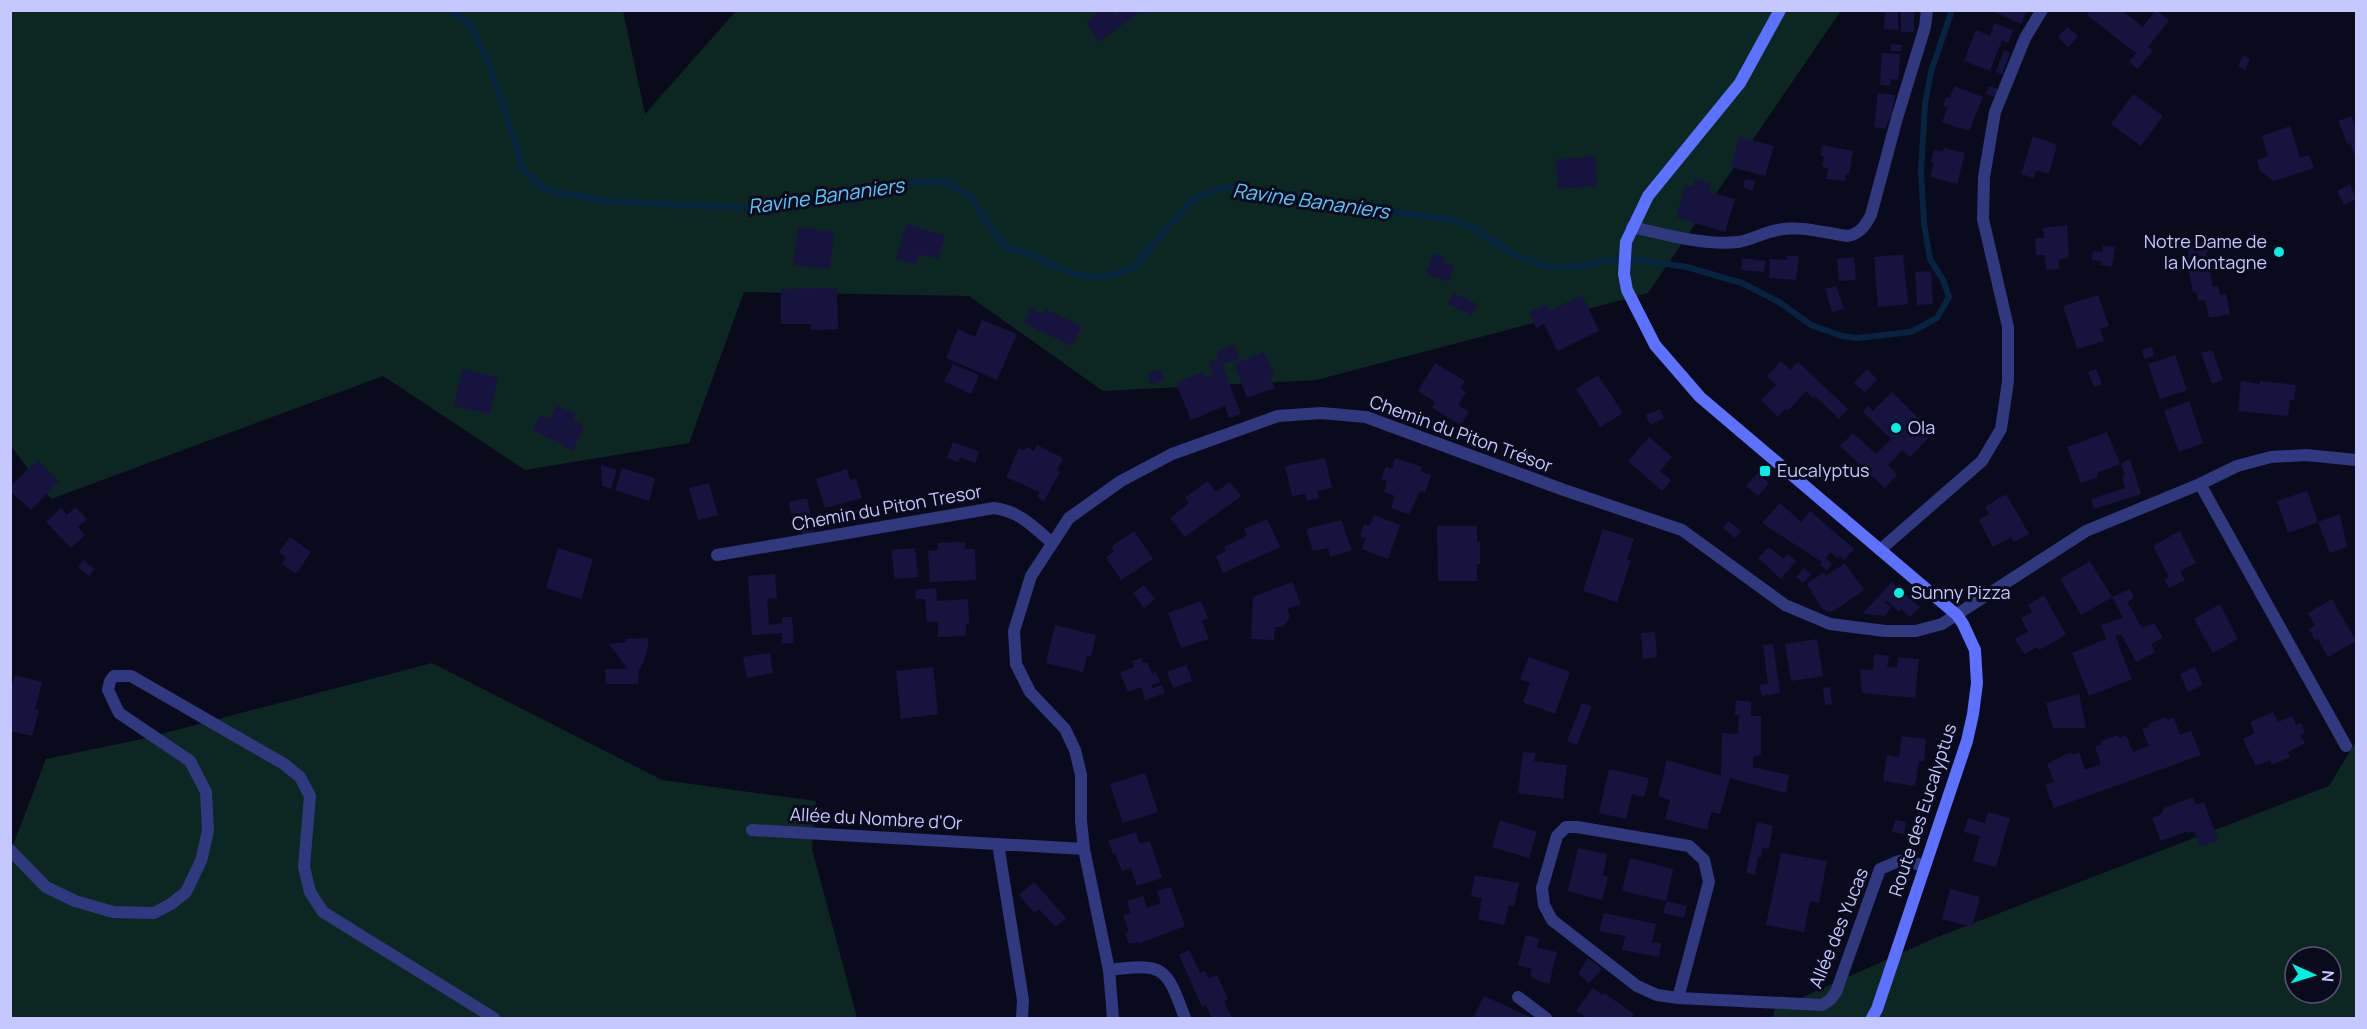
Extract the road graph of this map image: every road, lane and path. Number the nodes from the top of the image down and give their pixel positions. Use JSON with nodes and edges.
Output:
{"nodes":[{"id":1,"x":1780,"y":10,"type":"edge"},
{"id":2,"x":1927,"y":10,"type":"edge"},
{"id":3,"x":2042,"y":10,"type":"edge"},
{"id":4,"x":1632,"y":227,"type":"junction"},
{"id":5,"x":2356,"y":460,"type":"edge"},
{"id":6,"x":2200,"y":484,"type":"junction"},
{"id":7,"x":1052,"y":543,"type":"junction"},
{"id":8,"x":1880,"y":550,"type":"junction"},
{"id":9,"x":717,"y":555,"type":"dead end"},
{"id":10,"x":1957,"y":615,"type":"junction"},
{"id":11,"x":2346,"y":746,"type":"dead end"},
{"id":12,"x":752,"y":830,"type":"dead end"},
{"id":13,"x":998,"y":844,"type":"junction"},
{"id":14,"x":1084,"y":849,"type":"junction"},
{"id":15,"x":10,"y":850,"type":"edge"},
{"id":16,"x":1924,"y":865,"type":"junction"},
{"id":17,"x":1109,"y":970,"type":"junction"},
{"id":18,"x":1518,"y":997,"type":"dead end"},
{"id":19,"x":1678,"y":998,"type":"junction"},
{"id":20,"x":494,"y":1018,"type":"edge"},
{"id":21,"x":1022,"y":1018,"type":"edge"},
{"id":22,"x":1113,"y":1018,"type":"edge"},
{"id":23,"x":1185,"y":1018,"type":"edge"},
{"id":24,"x":1546,"y":1018,"type":"edge"},
{"id":25,"x":1872,"y":1018,"type":"edge"}],
"edges":[{"from":1,"to":4,"type":"main road","name":"Route des Eucalyptus"},
{"from":2,"to":4,"type":"street"},
{"from":3,"to":8,"type":"street"},
{"from":4,"to":8,"type":"main road","name":"Route des Eucalyptus"},
{"from":5,"to":6,"type":"street","name":"Chemin du Piton Trésor"},
{"from":6,"to":10,"type":"street","name":"Chemin du Piton Trésor"},
{"from":6,"to":11,"type":"street"},
{"from":7,"to":9,"type":"street","name":"Chemin du Piton Tresor"},
{"from":7,"to":10,"type":"street","name":"Chemin du Piton Trésor"},
{"from":7,"to":14,"type":"street","name":"Chemin du Piton Trésor"},
{"from":8,"to":10,"type":"main road","name":"Route des Eucalyptus"},
{"from":10,"to":16,"type":"main road","name":"Route des Eucalyptus"},
{"from":12,"to":13,"type":"street","name":"Allée du Nombre d'Or"},
{"from":13,"to":14,"type":"street","name":"Allée du Nombre d'Or"},
{"from":13,"to":21,"type":"street"},
{"from":14,"to":17,"type":"street","name":"Chemin du Piton Trésor"},
{"from":15,"to":20,"type":"street"},
{"from":16,"to":19,"type":"street","name":"Allée des Yucas"},
{"from":16,"to":25,"type":"main road","name":"Route des Eucalyptus"},
{"from":17,"to":22,"type":"street","name":"Chemin du Piton Trésor"},
{"from":17,"to":23,"type":"street"},
{"from":18,"to":24,"type":"street"},
{"from":19,"to":19,"type":"street","name":"Allée des Yucas"}]}
